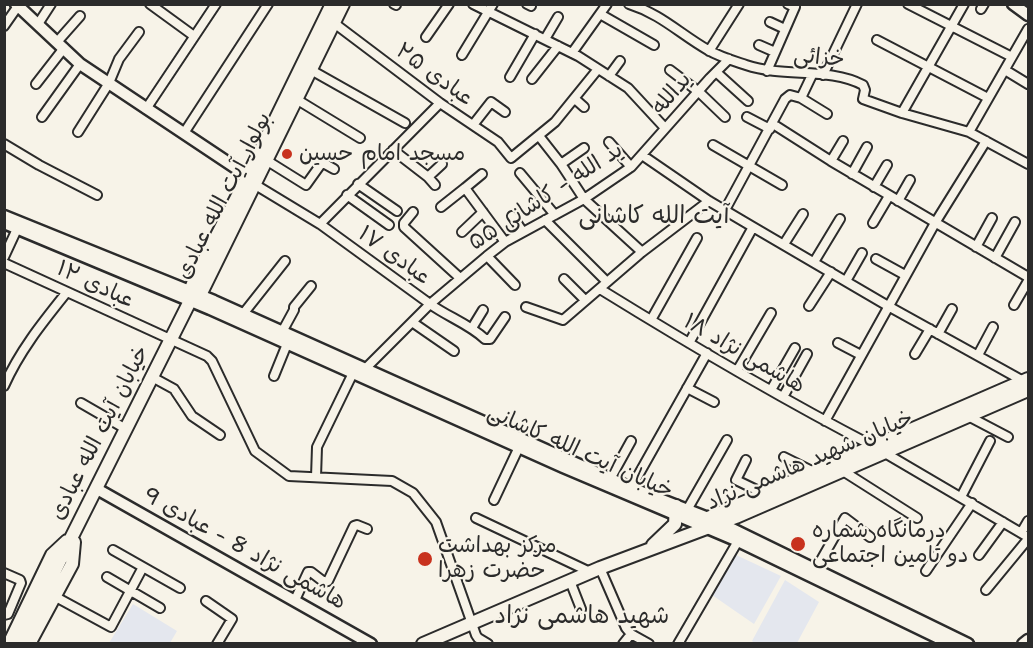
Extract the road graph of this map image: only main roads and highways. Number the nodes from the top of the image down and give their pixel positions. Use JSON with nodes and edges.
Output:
{"nodes":[{"id":1,"x":332,"y":4,"type":"edge"},
{"id":2,"x":343,"y":4,"type":"edge"},
{"id":3,"x":1013,"y":4,"type":"edge"},
{"id":4,"x":17,"y":5,"type":"edge"},
{"id":5,"x":1029,"y":15,"type":"edge"},
{"id":6,"x":251,"y":180,"type":"junction"},
{"id":7,"x":4,"y":216,"type":"edge"},
{"id":8,"x":4,"y":223,"type":"edge"},
{"id":9,"x":194,"y":296,"type":"junction"},
{"id":10,"x":1027,"y":383,"type":"edge"},
{"id":11,"x":97,"y":489,"type":"junction"},
{"id":12,"x":629,"y":492,"type":"junction"},
{"id":13,"x":682,"y":512,"type":"junction"},
{"id":14,"x":736,"y":517,"type":"junction"},
{"id":15,"x":707,"y":523,"type":"junction"},
{"id":16,"x":720,"y":523,"type":"junction"},
{"id":17,"x":74,"y":534,"type":"junction"},
{"id":18,"x":737,"y":536,"type":"junction"},
{"id":19,"x":648,"y":550,"type":"junction"},
{"id":20,"x":1029,"y":640,"type":"edge"},
{"id":21,"x":951,"y":643,"type":"edge"},
{"id":22,"x":968,"y":643,"type":"edge"},
{"id":23,"x":9,"y":644,"type":"edge"},
{"id":24,"x":18,"y":644,"type":"edge"},
{"id":25,"x":29,"y":644,"type":"edge"},
{"id":26,"x":371,"y":644,"type":"edge"},
{"id":27,"x":423,"y":644,"type":"edge"},
{"id":28,"x":1024,"y":644,"type":"edge"}],
"edges":[{"from":1,"to":6,"type":"main road","name":"بولوار آیت الله عبادی"},
{"from":2,"to":6,"type":"main road","name":"بولوار آیت الله عبادی"},
{"from":3,"to":5,"type":"main road"},
{"from":4,"to":6,"type":"main road"},
{"from":6,"to":9,"type":"main road","name":"بولوار آیت الله عبادی"},
{"from":7,"to":9,"type":"main road","name":"خیابان آیت الله کاشانی"},
{"from":8,"to":9,"type":"main road"},
{"from":9,"to":11,"type":"main road","name":"خیابان آیت الله عبادی"},
{"from":9,"to":12,"type":"main road","name":"خیابان آیت الله کاشانی"},
{"from":9,"to":12,"type":"main road","name":"خیابان آیت الله کاشانی"},
{"from":10,"to":14,"type":"main road","name":"خیابان شهید هاشمی نژاد"},
{"from":10,"to":15,"type":"main road","name":"خیابان شهید هاشمی نژاد"},
{"from":11,"to":17,"type":"main road","name":"خیابان آیت الله عبادی"},
{"from":11,"to":26,"type":"main road","name":"هاشمی نژاد 8 - عبادی 9"},
{"from":12,"to":13,"type":"main road","name":"خیابان آیت الله کاشانی"},
{"from":13,"to":15,"type":"main road","name":"خیابان آیت الله کاشانی"},
{"from":13,"to":19,"type":"main road"},
{"from":14,"to":16,"type":"main road","name":"خیابان شهید هاشمی نژاد"},
{"from":14,"to":18,"type":"main road"},
{"from":15,"to":16,"type":"main road"},
{"from":15,"to":18,"type":"main road","name":"خیابان آیت الله کاشانی"},
{"from":15,"to":19,"type":"main road"},
{"from":16,"to":18,"type":"main road","name":"خیابان آیت الله کاشانی"},
{"from":17,"to":23,"type":"main road","name":"خیابان آیت الله عبادی"},
{"from":17,"to":24,"type":"main road"},
{"from":17,"to":25,"type":"main road"},
{"from":18,"to":21,"type":"main road","name":"خیابان آیت الله کاشانی"},
{"from":18,"to":22,"type":"main road","name":"خیابان آیت الله کاشانی"},
{"from":19,"to":27,"type":"main road"},
{"from":20,"to":28,"type":"main road"}]}
